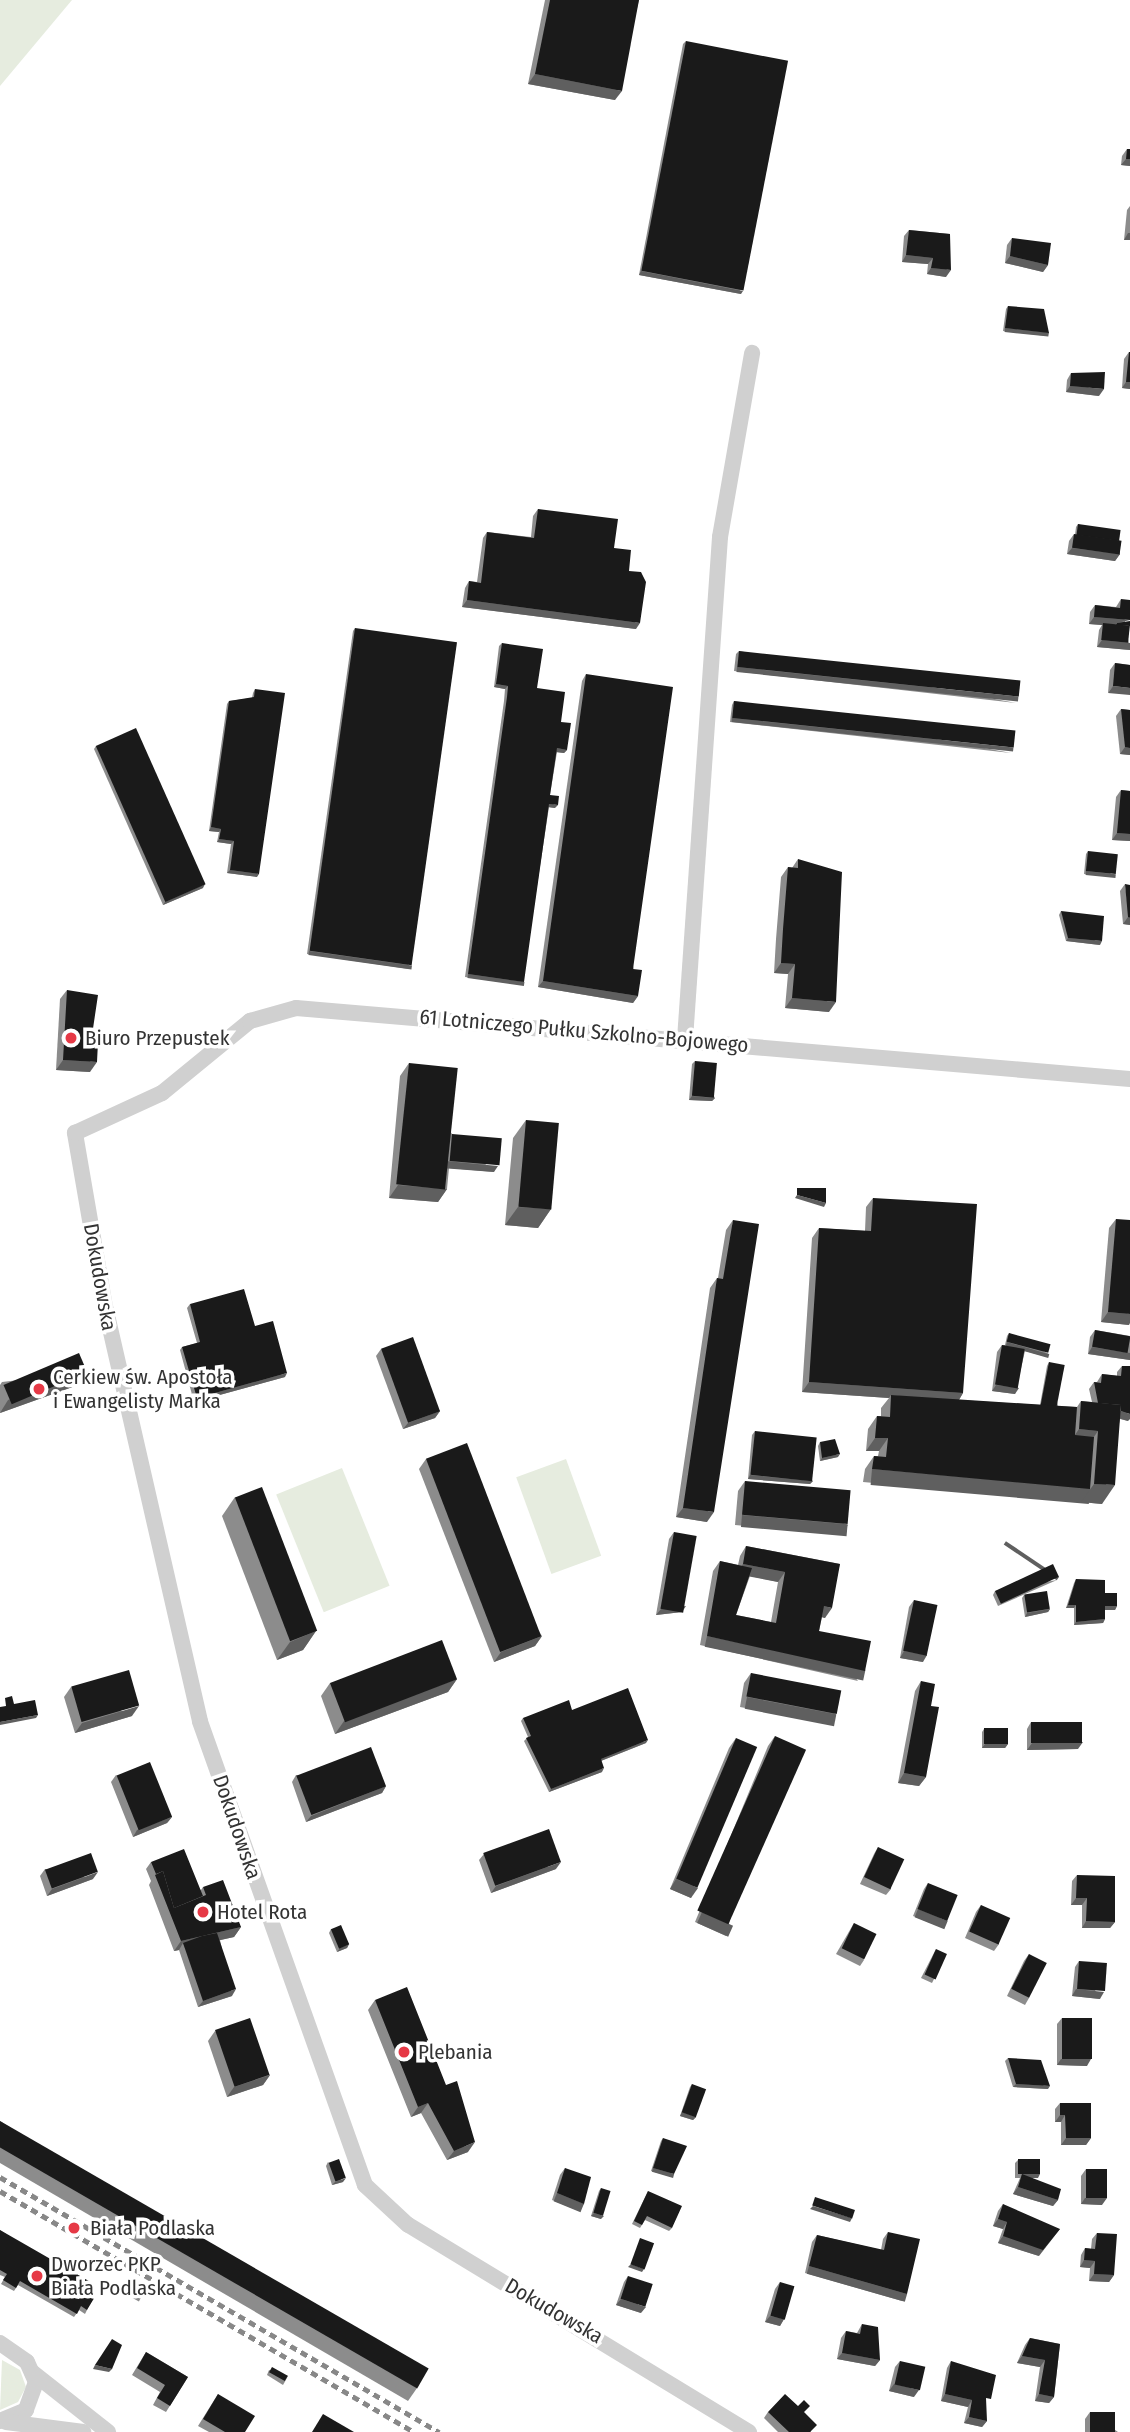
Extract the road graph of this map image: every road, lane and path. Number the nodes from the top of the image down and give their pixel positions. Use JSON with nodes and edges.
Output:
{"nodes":[{"id":1,"x":752,"y":353,"type":"dead end"},
{"id":2,"x":685,"y":1039,"type":"junction"},
{"id":3,"x":1130,"y":1079,"type":"edge"},
{"id":4,"x":75,"y":1133,"type":"joint"},
{"id":5,"x":0,"y":2343,"type":"edge"},
{"id":6,"x":32,"y":2372,"type":"junction"},
{"id":7,"x":0,"y":2421,"type":"edge"},
{"id":8,"x":83,"y":2432,"type":"edge"},
{"id":9,"x":108,"y":2432,"type":"edge"},
{"id":10,"x":749,"y":2432,"type":"edge"}],
"edges":[{"from":1,"to":2,"type":"street"},
{"from":2,"to":3,"type":"street","name":"61 Lotniczego Pułku Szkolno-Bojowego"},
{"from":2,"to":4,"type":"street","name":"61 Lotniczego Pułku Szkolno-Bojowego"},
{"from":4,"to":10,"type":"street","name":"Dokudowska"},
{"from":5,"to":6,"type":"street"},
{"from":6,"to":7,"type":"street"},
{"from":6,"to":9,"type":"street"},
{"from":7,"to":8,"type":"street"}]}
